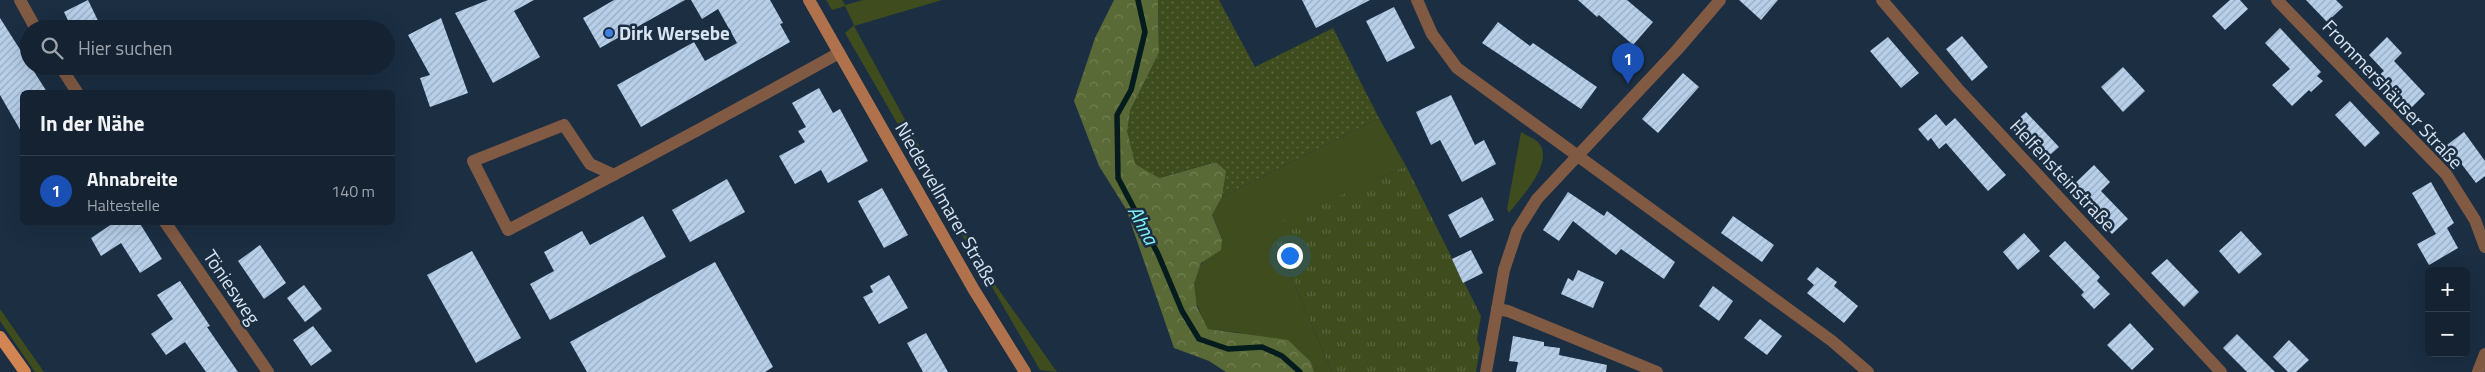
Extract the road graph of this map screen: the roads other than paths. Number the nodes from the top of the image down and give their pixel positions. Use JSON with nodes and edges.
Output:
{"nodes":[{"id":1,"x":20,"y":0,"type":"edge"},
{"id":2,"x":809,"y":0,"type":"edge"},
{"id":3,"x":1417,"y":0,"type":"edge"},
{"id":4,"x":1720,"y":0,"type":"edge"},
{"id":5,"x":1882,"y":0,"type":"edge"},
{"id":6,"x":2277,"y":0,"type":"edge"},
{"id":7,"x":31,"y":20,"type":"edge"},
{"id":8,"x":839,"y":53,"type":"junction"},
{"id":9,"x":66,"y":75,"type":"edge"},
{"id":10,"x":76,"y":90,"type":"edge"},
{"id":11,"x":1576,"y":156,"type":"junction"},
{"id":12,"x":614,"y":175,"type":"junction"},
{"id":13,"x":167,"y":225,"type":"edge"},
{"id":14,"x":2485,"y":248,"type":"edge"},
{"id":15,"x":1497,"y":309,"type":"junction"},
{"id":16,"x":0,"y":337,"type":"edge"},
{"id":17,"x":2485,"y":354,"type":"edge"},
{"id":18,"x":24,"y":372,"type":"edge"},
{"id":19,"x":268,"y":372,"type":"edge"},
{"id":20,"x":1025,"y":372,"type":"edge"},
{"id":21,"x":1486,"y":372,"type":"edge"},
{"id":22,"x":1658,"y":372,"type":"edge"},
{"id":23,"x":1868,"y":372,"type":"edge"},
{"id":24,"x":2221,"y":372,"type":"edge"},
{"id":25,"x":2478,"y":372,"type":"edge"}],
"edges":[{"from":1,"to":7,"type":"street"},
{"from":2,"to":8,"type":"main road","name":"Niedervellmarer Straße"},
{"from":3,"to":11,"type":"street"},
{"from":4,"to":11,"type":"street"},
{"from":5,"to":24,"type":"street","name":"Helfensteinstraße"},
{"from":6,"to":14,"type":"street","name":"Frommershäuser Straße"},
{"from":8,"to":12,"type":"street"},
{"from":8,"to":20,"type":"main road","name":"Niedervellmarer Straße"},
{"from":9,"to":10,"type":"street"},
{"from":11,"to":15,"type":"street"},
{"from":11,"to":23,"type":"street"},
{"from":12,"to":12,"type":"street"},
{"from":13,"to":19,"type":"street","name":"Töniesweg"},
{"from":15,"to":21,"type":"street"},
{"from":15,"to":22,"type":"street"},
{"from":16,"to":18,"type":"main road"},
{"from":17,"to":25,"type":"street"}]}
